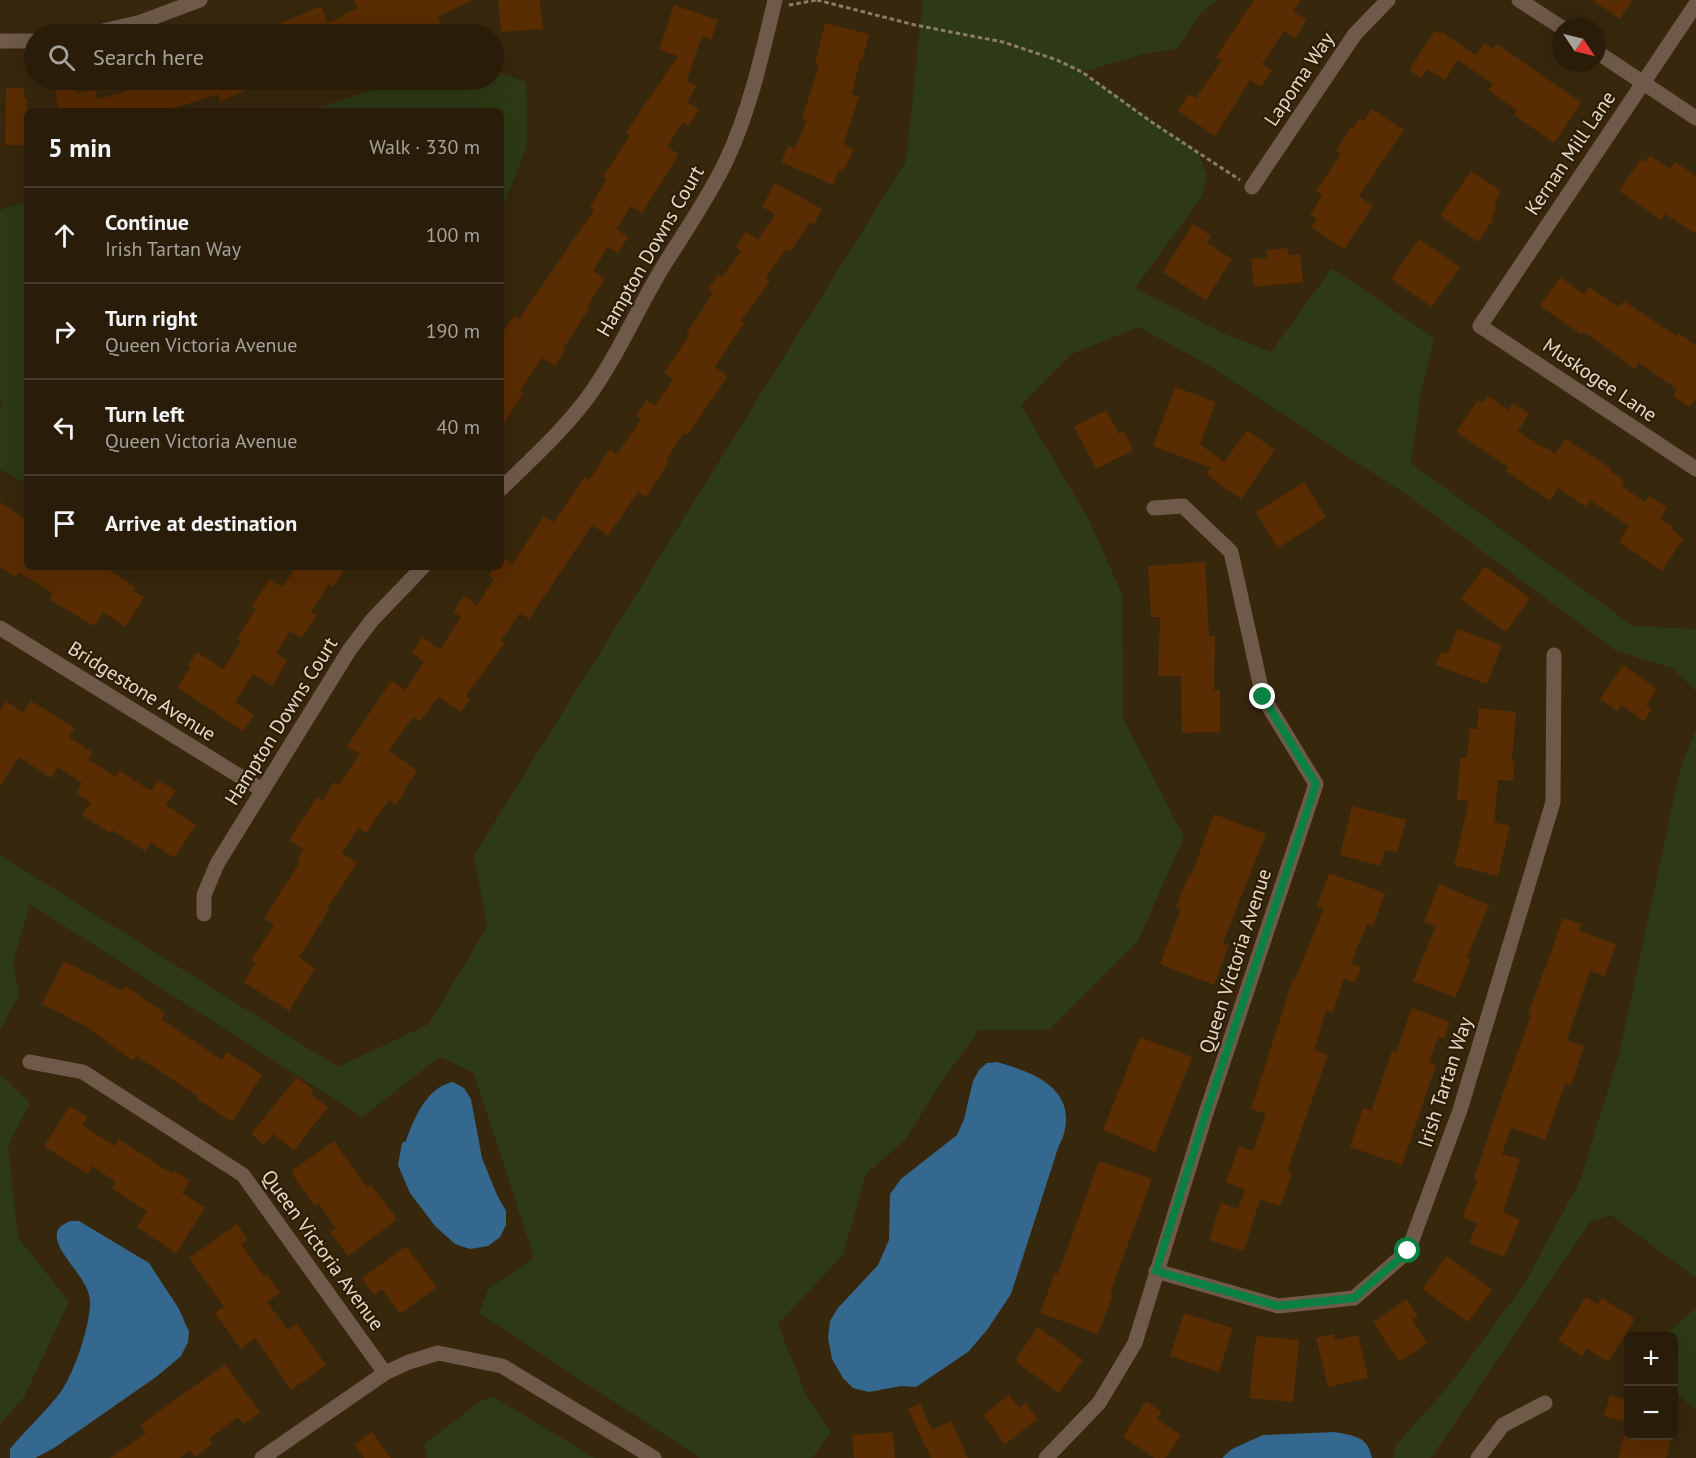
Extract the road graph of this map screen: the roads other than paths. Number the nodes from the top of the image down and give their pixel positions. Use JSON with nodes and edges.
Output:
{"nodes":[{"id":1,"x":200,"y":0,"type":"edge"},
{"id":2,"x":1388,"y":0,"type":"edge"},
{"id":3,"x":1519,"y":0,"type":"edge"},
{"id":4,"x":775,"y":1,"type":"edge"},
{"id":5,"x":1696,"y":4,"type":"edge"},
{"id":6,"x":1552,"y":21,"type":"edge"},
{"id":7,"x":132,"y":24,"type":"edge"},
{"id":8,"x":0,"y":41,"type":"edge"},
{"id":9,"x":24,"y":41,"type":"edge"},
{"id":10,"x":1606,"y":58,"type":"edge"},
{"id":11,"x":1643,"y":83,"type":"junction"},
{"id":12,"x":1696,"y":118,"type":"edge"},
{"id":13,"x":1252,"y":187,"type":"road end"},
{"id":14,"x":1480,"y":326,"type":"joint"},
{"id":15,"x":1696,"y":469,"type":"edge"},
{"id":16,"x":504,"y":486,"type":"edge"},
{"id":17,"x":1154,"y":508,"type":"dead end"},
{"id":18,"x":420,"y":570,"type":"edge"},
{"id":19,"x":0,"y":627,"type":"edge"},
{"id":20,"x":1554,"y":655,"type":"dead end"},
{"id":21,"x":262,"y":790,"type":"junction"},
{"id":22,"x":204,"y":914,"type":"dead end"},
{"id":23,"x":30,"y":1062,"type":"dead end"},
{"id":24,"x":1156,"y":1271,"type":"junction"},
{"id":25,"x":385,"y":1373,"type":"junction"},
{"id":26,"x":1545,"y":1403,"type":"dead end"},
{"id":27,"x":262,"y":1458,"type":"edge"},
{"id":28,"x":654,"y":1458,"type":"edge"},
{"id":29,"x":1046,"y":1458,"type":"edge"},
{"id":30,"x":1478,"y":1458,"type":"edge"}],
"edges":[{"from":1,"to":7,"type":"street"},
{"from":2,"to":13,"type":"street","name":"Lapoma Way"},
{"from":3,"to":6,"type":"street"},
{"from":4,"to":16,"type":"street","name":"Hampton Downs Court"},
{"from":5,"to":11,"type":"street","name":"Kernan Mill Lane"},
{"from":8,"to":9,"type":"street"},
{"from":10,"to":11,"type":"street"},
{"from":11,"to":12,"type":"street"},
{"from":11,"to":14,"type":"street","name":"Kernan Mill Lane"},
{"from":14,"to":15,"type":"street","name":"Muskogee Lane"},
{"from":17,"to":24,"type":"street","name":"Queen Victoria Avenue"},
{"from":18,"to":21,"type":"street","name":"Hampton Downs Court"},
{"from":19,"to":21,"type":"street","name":"Bridgestone Avenue"},
{"from":20,"to":24,"type":"street","name":"Irish Tartan Way"},
{"from":21,"to":22,"type":"street","name":"Hampton Downs Court"},
{"from":23,"to":25,"type":"street","name":"Queen Victoria Avenue"},
{"from":24,"to":29,"type":"street","name":"Queen Victoria Avenue"},
{"from":25,"to":27,"type":"street"},
{"from":25,"to":28,"type":"street"},
{"from":26,"to":30,"type":"street"}]}
